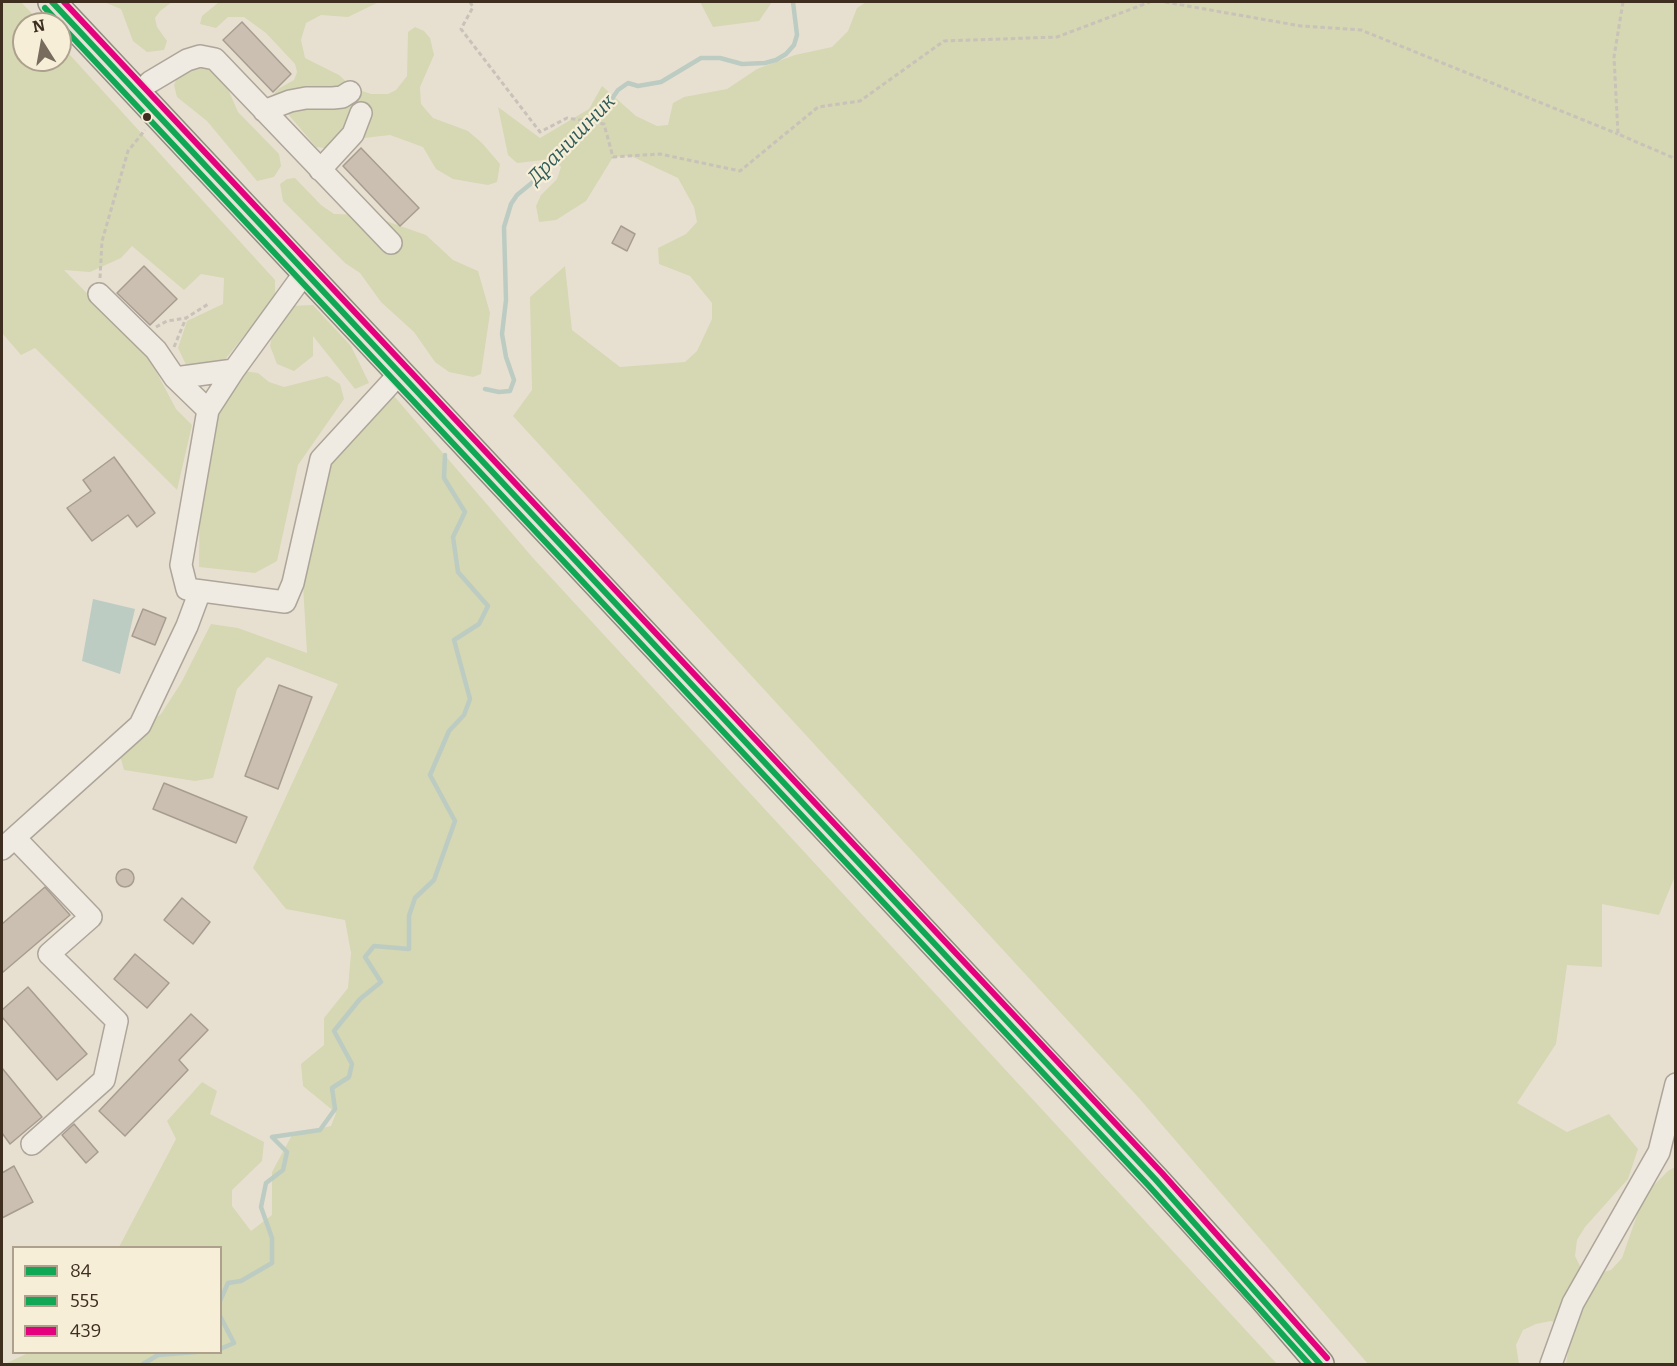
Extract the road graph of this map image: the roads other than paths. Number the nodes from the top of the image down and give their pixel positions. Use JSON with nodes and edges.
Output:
{"nodes":[{"id":1,"x":52,"y":2,"type":"edge"},
{"id":2,"x":74,"y":2,"type":"edge"},
{"id":3,"x":150,"y":82,"type":"junction"},
{"id":4,"x":350,"y":92,"type":"dead end"},
{"id":5,"x":264,"y":111,"type":"junction"},
{"id":6,"x":361,"y":113,"type":"dead end"},
{"id":7,"x":320,"y":170,"type":"junction"},
{"id":8,"x":391,"y":243,"type":"dead end"},
{"id":9,"x":306,"y":271,"type":"junction"},
{"id":10,"x":99,"y":294,"type":"road end"},
{"id":11,"x":234,"y":370,"type":"junction"},
{"id":12,"x":171,"y":371,"type":"junction"},
{"id":13,"x":400,"y":373,"type":"junction"},
{"id":14,"x":208,"y":410,"type":"junction"},
{"id":15,"x":200,"y":591,"type":"junction"},
{"id":16,"x":8,"y":844,"type":"edge"},
{"id":17,"x":1676,"y":1084,"type":"edge"},
{"id":18,"x":32,"y":1144,"type":"dead end"},
{"id":19,"x":1320,"y":1365,"type":"edge"},
{"id":20,"x":1342,"y":1365,"type":"edge"},
{"id":21,"x":1551,"y":1365,"type":"edge"}],
"edges":[{"from":1,"to":9,"type":"main road"},
{"from":2,"to":3,"type":"main road"},
{"from":3,"to":5,"type":"lane"},
{"from":3,"to":20,"type":"main road"},
{"from":4,"to":5,"type":"lane"},
{"from":5,"to":7,"type":"lane"},
{"from":6,"to":7,"type":"lane"},
{"from":7,"to":8,"type":"lane"},
{"from":9,"to":11,"type":"lane"},
{"from":9,"to":13,"type":"main road"},
{"from":10,"to":12,"type":"lane"},
{"from":11,"to":12,"type":"lane"},
{"from":11,"to":14,"type":"lane"},
{"from":12,"to":14,"type":"lane"},
{"from":13,"to":15,"type":"lane"},
{"from":13,"to":19,"type":"main road"},
{"from":14,"to":15,"type":"lane"},
{"from":15,"to":16,"type":"lane"},
{"from":16,"to":18,"type":"lane"},
{"from":17,"to":21,"type":"lane"}]}
